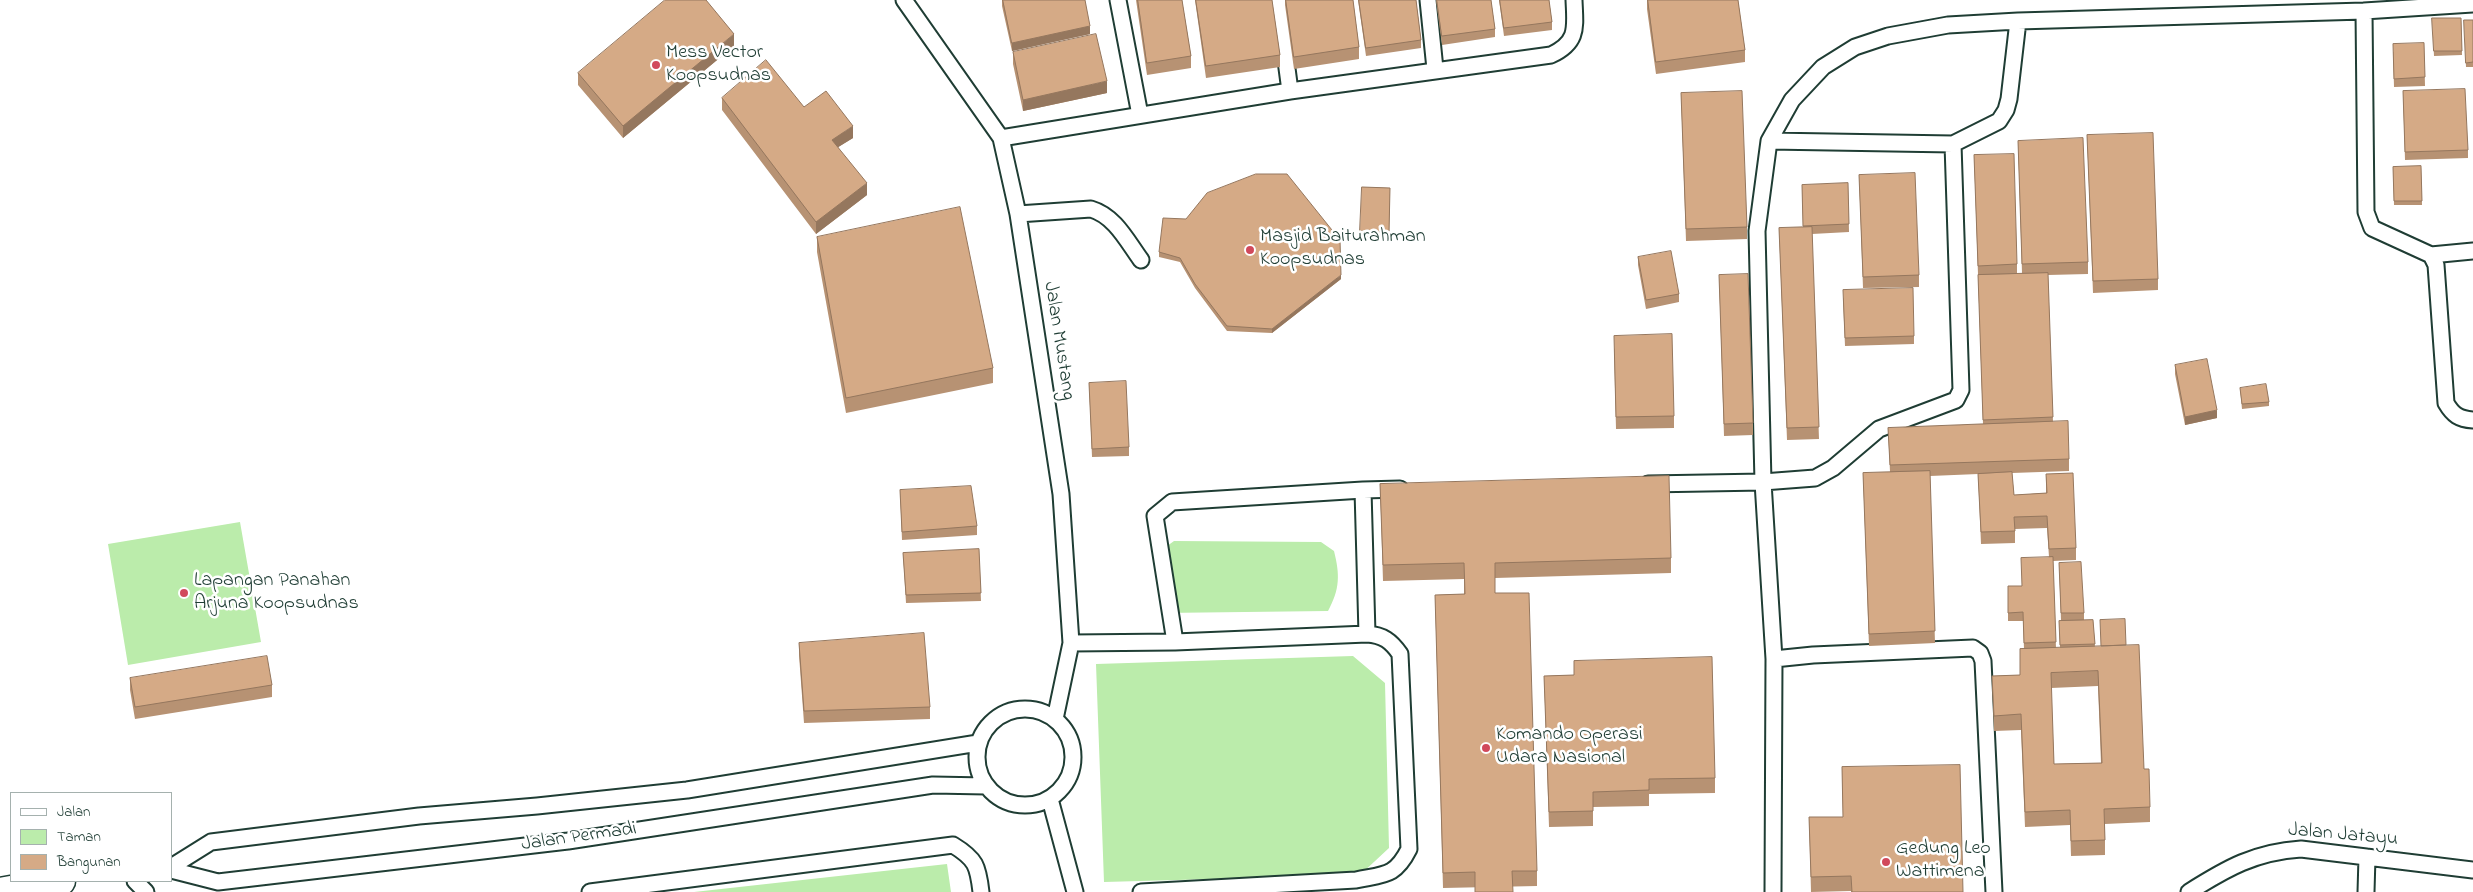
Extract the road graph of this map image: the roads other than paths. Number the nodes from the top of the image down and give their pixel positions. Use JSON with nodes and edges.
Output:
{"nodes":[{"id":1,"x":904,"y":0,"type":"edge"},
{"id":2,"x":1118,"y":0,"type":"edge"},
{"id":3,"x":1278,"y":0,"type":"edge"},
{"id":4,"x":1428,"y":0,"type":"edge"},
{"id":5,"x":1574,"y":0,"type":"edge"},
{"id":6,"x":2425,"y":3,"type":"edge"},
{"id":7,"x":2473,"y":4,"type":"edge"},
{"id":8,"x":2364,"y":11,"type":"junction"},
{"id":9,"x":2018,"y":21,"type":"junction"},
{"id":10,"x":1435,"y":70,"type":"junction"},
{"id":11,"x":1290,"y":91,"type":"junction"},
{"id":12,"x":1140,"y":115,"type":"junction"},
{"id":13,"x":1001,"y":138,"type":"junction"},
{"id":14,"x":1769,"y":142,"type":"junction"},
{"id":15,"x":1952,"y":144,"type":"junction"},
{"id":16,"x":1018,"y":214,"type":"junction"},
{"id":17,"x":2473,"y":251,"type":"edge"},
{"id":18,"x":2431,"y":254,"type":"junction"},
{"id":19,"x":1141,"y":260,"type":"dead end"},
{"id":20,"x":2473,"y":420,"type":"edge"},
{"id":21,"x":1762,"y":482,"type":"junction"},
{"id":22,"x":1633,"y":485,"type":"edge"},
{"id":23,"x":1413,"y":489,"type":"edge"},
{"id":24,"x":1363,"y":490,"type":"junction"},
{"id":25,"x":1367,"y":634,"type":"junction"},
{"id":26,"x":1071,"y":642,"type":"junction"},
{"id":27,"x":1175,"y":642,"type":"junction"},
{"id":28,"x":1774,"y":660,"type":"junction"},
{"id":29,"x":1055,"y":719,"type":"junction"},
{"id":30,"x":978,"y":743,"type":"junction"},
{"id":31,"x":986,"y":786,"type":"junction"},
{"id":32,"x":1050,"y":799,"type":"junction"},
{"id":33,"x":2367,"y":857,"type":"junction"},
{"id":34,"x":172,"y":867,"type":"edge"},
{"id":35,"x":172,"y":868,"type":"edge"},
{"id":36,"x":2473,"y":870,"type":"edge"},
{"id":37,"x":55,"y":882,"type":"edge"},
{"id":38,"x":136,"y":882,"type":"edge"},
{"id":39,"x":1356,"y":886,"type":"edge"},
{"id":40,"x":0,"y":892,"type":"edge"},
{"id":41,"x":146,"y":892,"type":"edge"},
{"id":42,"x":590,"y":892,"type":"edge"},
{"id":43,"x":982,"y":892,"type":"edge"},
{"id":44,"x":1074,"y":892,"type":"edge"},
{"id":45,"x":1142,"y":892,"type":"edge"},
{"id":46,"x":1773,"y":892,"type":"edge"},
{"id":47,"x":1994,"y":892,"type":"edge"},
{"id":48,"x":2189,"y":892,"type":"edge"},
{"id":49,"x":2366,"y":892,"type":"edge"}],
"edges":[{"from":1,"to":13,"type":"lane","name":"Jalan Mustang"},
{"from":2,"to":12,"type":"lane"},
{"from":3,"to":11,"type":"lane"},
{"from":4,"to":10,"type":"lane"},
{"from":5,"to":10,"type":"lane"},
{"from":6,"to":7,"type":"lane"},
{"from":6,"to":8,"type":"lane"},
{"from":8,"to":9,"type":"lane"},
{"from":8,"to":18,"type":"lane"},
{"from":9,"to":14,"type":"lane"},
{"from":9,"to":15,"type":"lane"},
{"from":10,"to":11,"type":"lane"},
{"from":11,"to":12,"type":"lane"},
{"from":12,"to":13,"type":"lane"},
{"from":13,"to":16,"type":"lane","name":"Jalan Mustang"},
{"from":14,"to":15,"type":"lane"},
{"from":14,"to":21,"type":"lane"},
{"from":15,"to":21,"type":"lane"},
{"from":16,"to":19,"type":"lane"},
{"from":16,"to":26,"type":"lane","name":"Jalan Mustang"},
{"from":17,"to":18,"type":"lane"},
{"from":18,"to":20,"type":"lane"},
{"from":21,"to":22,"type":"lane"},
{"from":21,"to":28,"type":"lane"},
{"from":23,"to":24,"type":"lane"},
{"from":24,"to":25,"type":"lane"},
{"from":24,"to":27,"type":"lane"},
{"from":25,"to":27,"type":"lane"},
{"from":25,"to":39,"type":"lane"},
{"from":26,"to":27,"type":"lane"},
{"from":26,"to":29,"type":"lane","name":"Jalan Mustang"},
{"from":28,"to":46,"type":"lane"},
{"from":28,"to":47,"type":"lane"},
{"from":29,"to":30,"type":"lane"},
{"from":29,"to":32,"type":"lane"},
{"from":30,"to":31,"type":"lane"},
{"from":30,"to":34,"type":"lane","name":"Jalan Permadi"},
{"from":31,"to":32,"type":"lane"},
{"from":31,"to":35,"type":"lane","name":"Jalan Permadi"},
{"from":32,"to":44,"type":"lane"},
{"from":33,"to":36,"type":"lane","name":"Jalan Jatayu"},
{"from":33,"to":48,"type":"lane","name":"Jalan Jatayu"},
{"from":33,"to":49,"type":"lane"},
{"from":37,"to":40,"type":"street"},
{"from":38,"to":41,"type":"lane"},
{"from":39,"to":45,"type":"lane"},
{"from":42,"to":43,"type":"lane"}]}
